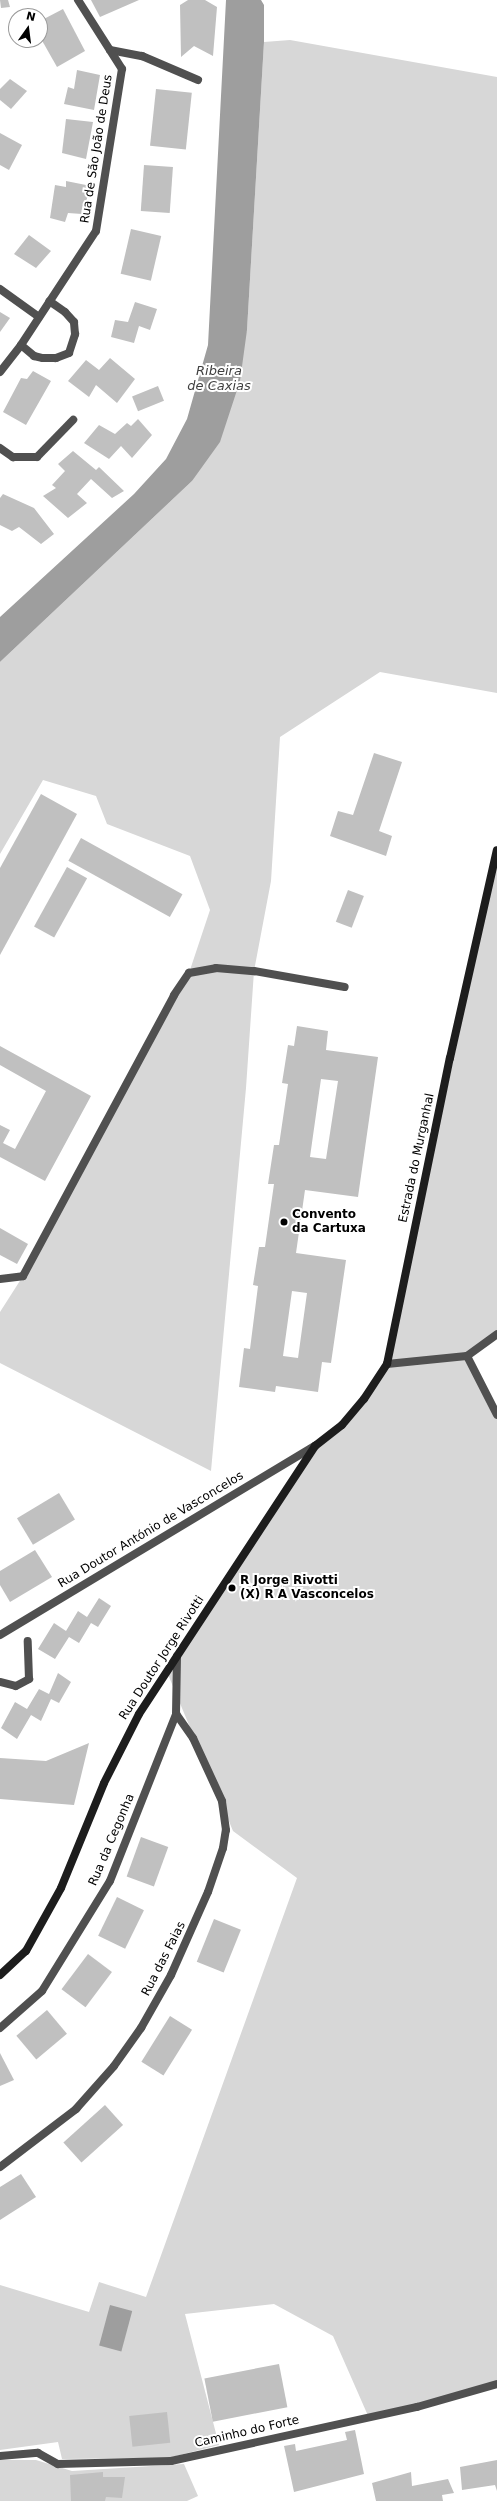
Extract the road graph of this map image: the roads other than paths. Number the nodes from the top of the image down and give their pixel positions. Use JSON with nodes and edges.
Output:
{"nodes":[{"id":1,"x":78,"y":0,"type":"edge"},
{"id":2,"x":110,"y":50,"type":"junction"},
{"id":3,"x":198,"y":80,"type":"dead end"},
{"id":4,"x":0,"y":289,"type":"edge"},
{"id":5,"x":50,"y":301,"type":"junction"},
{"id":6,"x":39,"y":317,"type":"junction"},
{"id":7,"x":21,"y":345,"type":"junction"},
{"id":8,"x":0,"y":372,"type":"edge"},
{"id":9,"x":73,"y":420,"type":"dead end"},
{"id":10,"x":0,"y":448,"type":"edge"},
{"id":11,"x":497,"y":850,"type":"edge"},
{"id":12,"x":345,"y":987,"type":"dead end"},
{"id":13,"x":0,"y":1279,"type":"edge"},
{"id":14,"x":497,"y":1334,"type":"edge"},
{"id":15,"x":467,"y":1356,"type":"junction"},
{"id":16,"x":387,"y":1364,"type":"junction"},
{"id":17,"x":497,"y":1415,"type":"edge"},
{"id":18,"x":315,"y":1446,"type":"junction"},
{"id":19,"x":0,"y":1635,"type":"edge"},
{"id":20,"x":28,"y":1640,"type":"dead end"},
{"id":21,"x":177,"y":1656,"type":"junction"},
{"id":22,"x":0,"y":1682,"type":"edge"},
{"id":23,"x":176,"y":1714,"type":"junction"},
{"id":24,"x":0,"y":1975,"type":"edge"},
{"id":25,"x":0,"y":2028,"type":"edge"},
{"id":26,"x":0,"y":2167,"type":"edge"},
{"id":27,"x":497,"y":2384,"type":"edge"},
{"id":28,"x":0,"y":2456,"type":"edge"}],
"edges":[{"from":1,"to":2,"type":"street"},
{"from":2,"to":3,"type":"street"},
{"from":2,"to":5,"type":"street","name":"Rua de São João de Deus"},
{"from":4,"to":6,"type":"street"},
{"from":5,"to":6,"type":"street","name":"Rua de São João de Deus"},
{"from":5,"to":7,"type":"street"},
{"from":6,"to":7,"type":"street","name":"Rua de São João de Deus"},
{"from":7,"to":8,"type":"street","name":"Rua de São João de Deus"},
{"from":9,"to":10,"type":"street"},
{"from":11,"to":16,"type":"street","name":"Estrada do Murganhal"},
{"from":12,"to":13,"type":"street"},
{"from":14,"to":15,"type":"street"},
{"from":15,"to":16,"type":"street"},
{"from":15,"to":17,"type":"street"},
{"from":16,"to":18,"type":"street","name":"Estrada do Murganhal"},
{"from":18,"to":19,"type":"street","name":"Rua Doutor António de Vasconcelos"},
{"from":18,"to":21,"type":"street","name":"Rua Doutor Jorge Rivotti"},
{"from":20,"to":22,"type":"street"},
{"from":21,"to":23,"type":"street","name":"Rua da Cegonha"},
{"from":21,"to":24,"type":"street","name":"Rua Doutor Jorge Rivotti"},
{"from":23,"to":25,"type":"street","name":"Rua da Cegonha"},
{"from":23,"to":26,"type":"street","name":"Rua das Faias"},
{"from":27,"to":28,"type":"street","name":"Caminho do Forte"}]}
